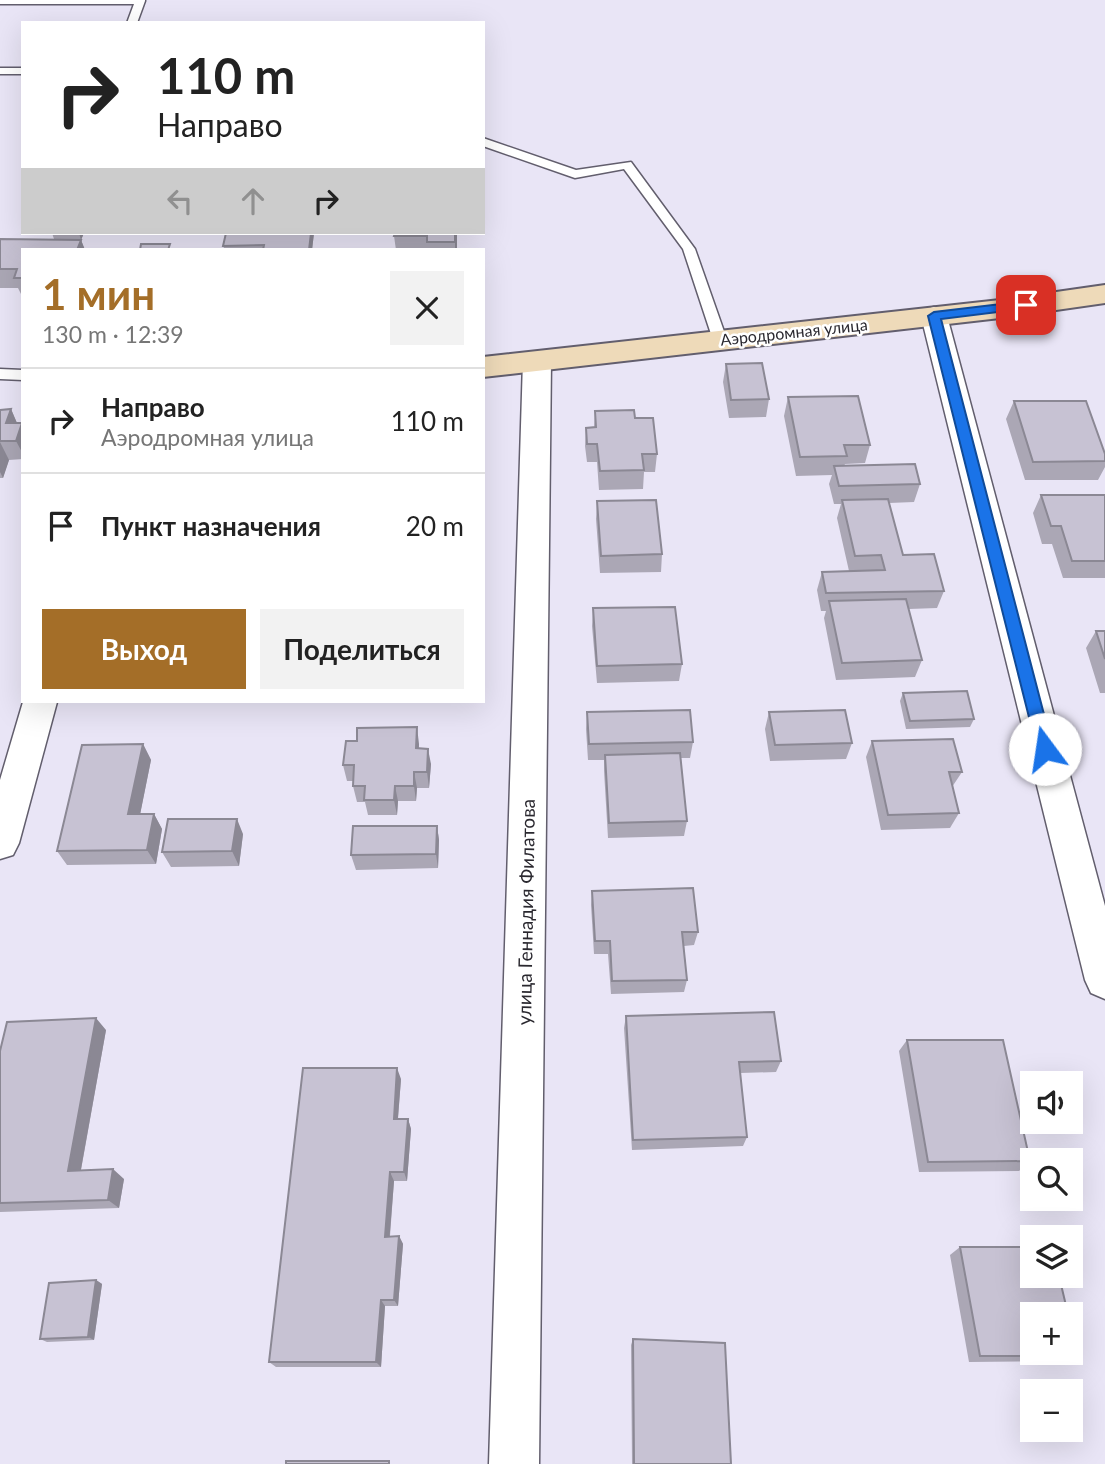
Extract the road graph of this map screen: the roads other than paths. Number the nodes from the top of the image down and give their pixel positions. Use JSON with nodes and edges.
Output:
{"nodes":[{"id":1,"x":0,"y":1,"type":"edge"},
{"id":2,"x":133,"y":21,"type":"edge"},
{"id":3,"x":0,"y":71,"type":"edge"},
{"id":4,"x":21,"y":71,"type":"edge"},
{"id":5,"x":485,"y":143,"type":"edge"},
{"id":6,"x":1105,"y":294,"type":"edge"},
{"id":7,"x":934,"y":316,"type":"junction"},
{"id":8,"x":720,"y":340,"type":"junction"},
{"id":9,"x":537,"y":361,"type":"junction"},
{"id":10,"x":485,"y":367,"type":"edge"},
{"id":11,"x":0,"y":374,"type":"edge"},
{"id":12,"x":21,"y":375,"type":"edge"},
{"id":13,"x":40,"y":703,"type":"edge"},
{"id":14,"x":0,"y":843,"type":"edge"},
{"id":15,"x":1105,"y":980,"type":"edge"},
{"id":16,"x":514,"y":1464,"type":"edge"}],
"edges":[{"from":1,"to":2,"type":"lane"},
{"from":3,"to":4,"type":"lane"},
{"from":5,"to":8,"type":"lane"},
{"from":6,"to":7,"type":"street","name":"Аэродромная улица"},
{"from":7,"to":8,"type":"street","name":"Аэродромная улица"},
{"from":7,"to":15,"type":"street"},
{"from":8,"to":9,"type":"street","name":"Аэродромная улица"},
{"from":9,"to":10,"type":"street","name":"Аэродромная улица"},
{"from":9,"to":16,"type":"street","name":"улица Геннадия Филатова"},
{"from":11,"to":12,"type":"lane"},
{"from":13,"to":14,"type":"street"}]}
